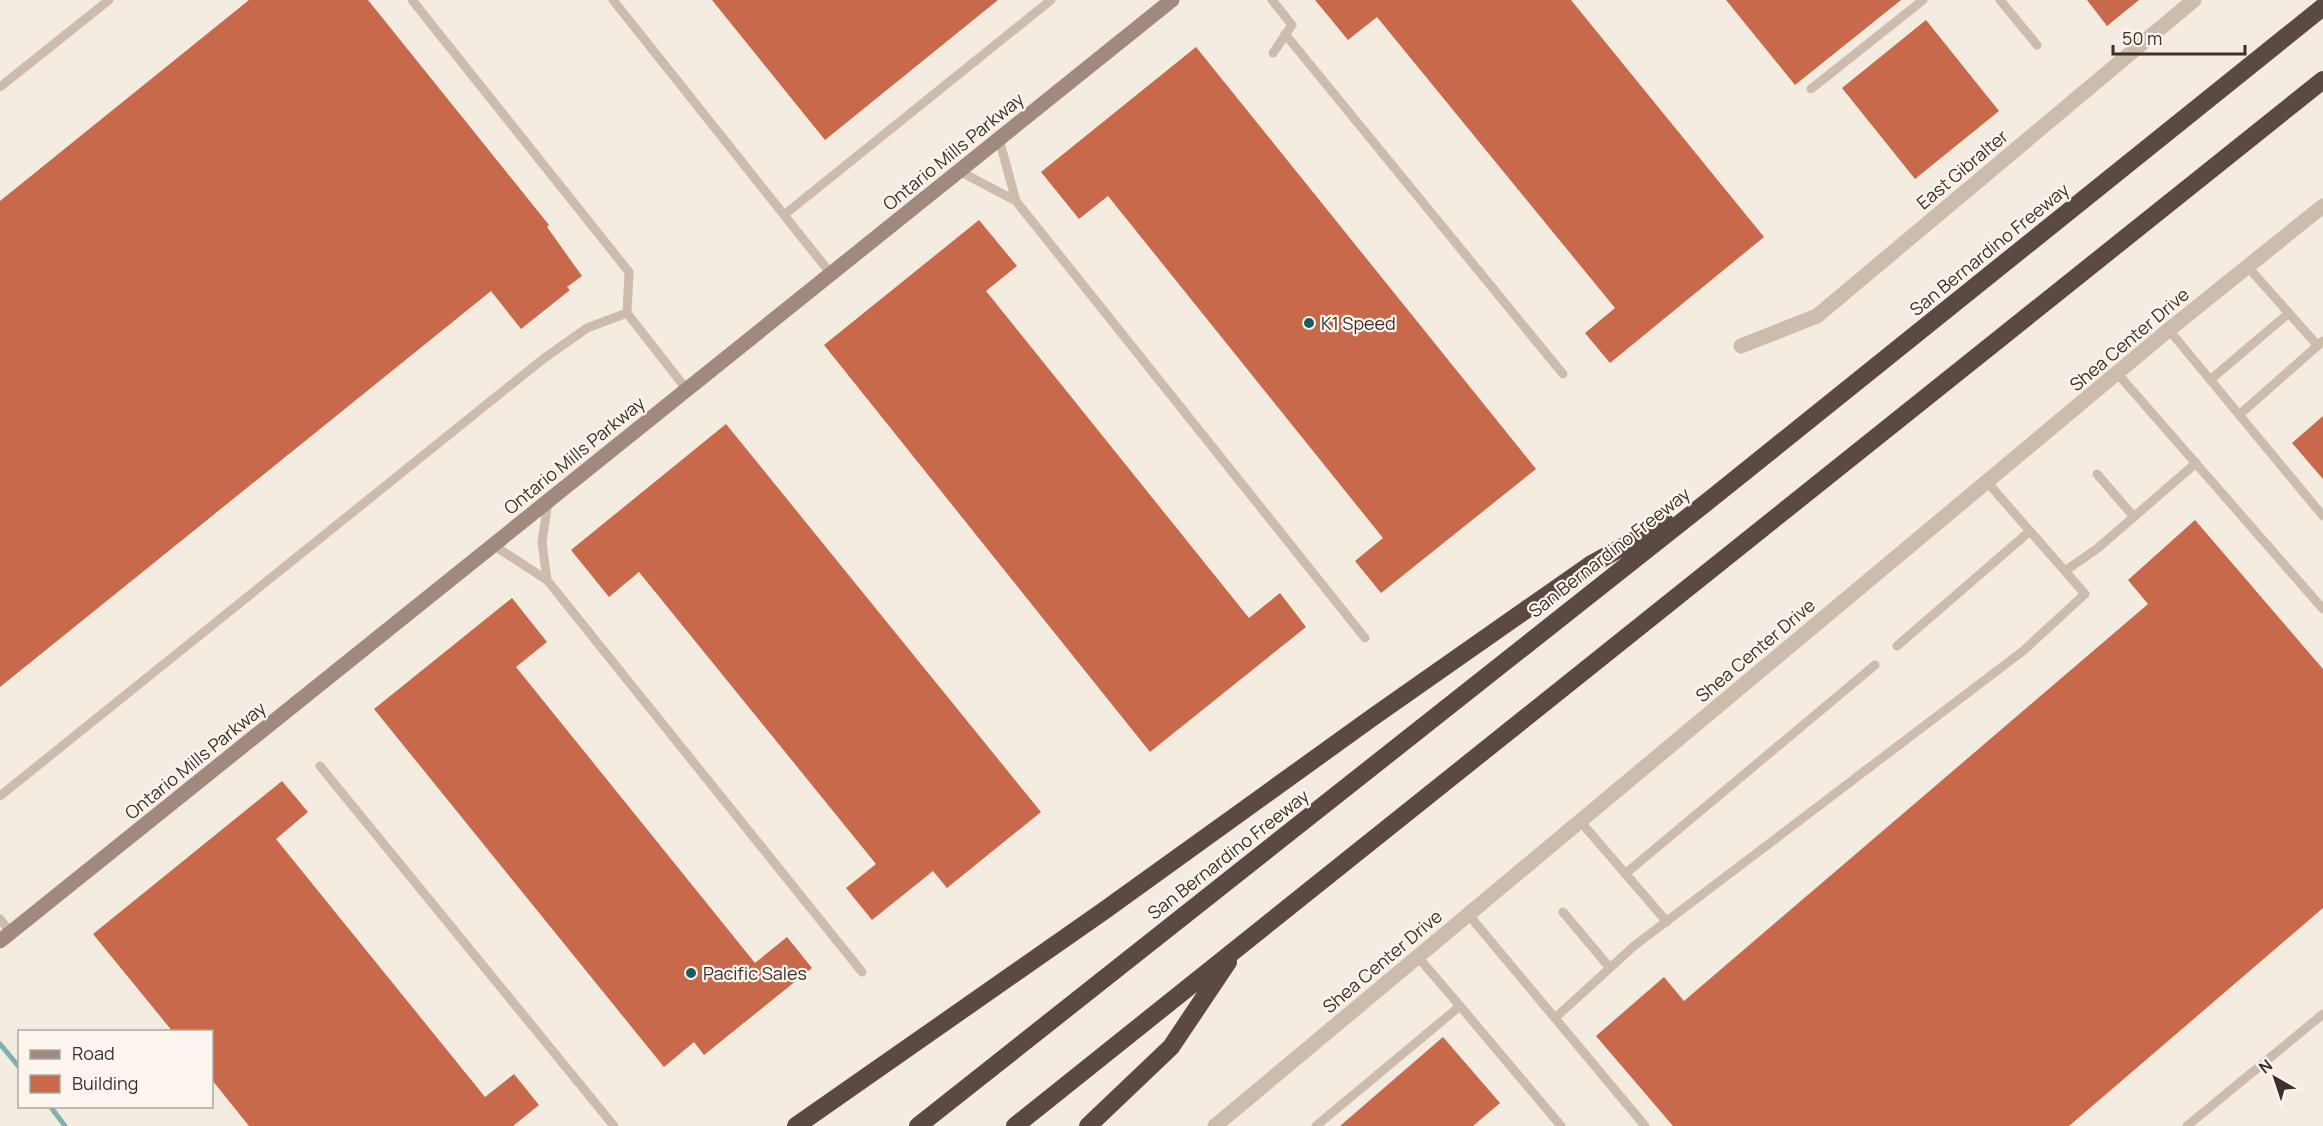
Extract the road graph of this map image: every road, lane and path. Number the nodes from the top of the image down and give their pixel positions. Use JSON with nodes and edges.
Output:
{"nodes":[{"id":1,"x":109,"y":0,"type":"edge"},
{"id":2,"x":412,"y":0,"type":"edge"},
{"id":3,"x":613,"y":0,"type":"edge"},
{"id":4,"x":1051,"y":0,"type":"edge"},
{"id":5,"x":1172,"y":0,"type":"edge"},
{"id":6,"x":1272,"y":0,"type":"edge"},
{"id":7,"x":1923,"y":0,"type":"edge"},
{"id":8,"x":2000,"y":0,"type":"edge"},
{"id":9,"x":2194,"y":0,"type":"edge"},
{"id":10,"x":2323,"y":7,"type":"edge"},
{"id":11,"x":1286,"y":34,"type":"junction"},
{"id":12,"x":2037,"y":45,"type":"dead end"},
{"id":13,"x":1273,"y":53,"type":"dead end"},
{"id":14,"x":2323,"y":80,"type":"edge"},
{"id":15,"x":0,"y":87,"type":"edge"},
{"id":16,"x":1811,"y":89,"type":"dead end"},
{"id":17,"x":999,"y":139,"type":"junction"},
{"id":18,"x":959,"y":171,"type":"junction"},
{"id":19,"x":1016,"y":201,"type":"junction"},
{"id":20,"x":2323,"y":206,"type":"edge"},
{"id":21,"x":784,"y":215,"type":"junction"},
{"id":22,"x":2248,"y":267,"type":"junction"},
{"id":23,"x":831,"y":274,"type":"junction"},
{"id":24,"x":627,"y":313,"type":"junction"},
{"id":25,"x":2289,"y":314,"type":"junction"},
{"id":26,"x":2169,"y":330,"type":"junction"},
{"id":27,"x":2320,"y":344,"type":"edge"},
{"id":28,"x":1741,"y":346,"type":"dead end"},
{"id":29,"x":1563,"y":374,"type":"dead end"},
{"id":30,"x":2117,"y":374,"type":"junction"},
{"id":31,"x":2210,"y":380,"type":"junction"},
{"id":32,"x":687,"y":390,"type":"junction"},
{"id":33,"x":2239,"y":415,"type":"junction"},
{"id":34,"x":2196,"y":463,"type":"junction"},
{"id":35,"x":2097,"y":474,"type":"dead end"},
{"id":36,"x":1987,"y":482,"type":"junction"},
{"id":37,"x":1712,"y":498,"type":"junction"},
{"id":38,"x":548,"y":502,"type":"junction"},
{"id":39,"x":2323,"y":516,"type":"edge"},
{"id":40,"x":2134,"y":517,"type":"junction"},
{"id":41,"x":2030,"y":531,"type":"junction"},
{"id":42,"x":493,"y":545,"type":"junction"},
{"id":43,"x":2065,"y":571,"type":"junction"},
{"id":44,"x":547,"y":580,"type":"junction"},
{"id":45,"x":2323,"y":609,"type":"edge"},
{"id":46,"x":1365,"y":638,"type":"dead end"},
{"id":47,"x":1897,"y":646,"type":"dead end"},
{"id":48,"x":1875,"y":665,"type":"dead end"},
{"id":49,"x":320,"y":766,"type":"dead end"},
{"id":50,"x":0,"y":796,"type":"edge"},
{"id":51,"x":1580,"y":821,"type":"junction"},
{"id":52,"x":1625,"y":874,"type":"junction"},
{"id":53,"x":1563,"y":912,"type":"dead end"},
{"id":54,"x":1468,"y":914,"type":"junction"},
{"id":55,"x":0,"y":919,"type":"edge"},
{"id":56,"x":1667,"y":922,"type":"junction"},
{"id":57,"x":5,"y":937,"type":"edge"},
{"id":58,"x":1237,"y":948,"type":"junction"},
{"id":59,"x":1418,"y":957,"type":"junction"},
{"id":60,"x":1610,"y":969,"type":"junction"},
{"id":61,"x":862,"y":972,"type":"dead end"},
{"id":62,"x":1460,"y":1006,"type":"junction"},
{"id":63,"x":2323,"y":1014,"type":"edge"},
{"id":64,"x":1555,"y":1018,"type":"junction"},
{"id":65,"x":614,"y":1126,"type":"edge"},
{"id":66,"x":796,"y":1126,"type":"edge"},
{"id":67,"x":918,"y":1126,"type":"edge"},
{"id":68,"x":1015,"y":1126,"type":"edge"},
{"id":69,"x":1088,"y":1126,"type":"edge"},
{"id":70,"x":1215,"y":1126,"type":"edge"},
{"id":71,"x":1316,"y":1126,"type":"edge"},
{"id":72,"x":1562,"y":1126,"type":"edge"},
{"id":73,"x":1645,"y":1126,"type":"edge"},
{"id":74,"x":2187,"y":1126,"type":"edge"}],
"edges":[{"from":1,"to":15,"type":"lane"},
{"from":2,"to":24,"type":"lane"},
{"from":3,"to":21,"type":"lane"},
{"from":4,"to":21,"type":"lane"},
{"from":5,"to":17,"type":"main road","name":"Ontario Mills Parkway"},
{"from":6,"to":11,"type":"lane"},
{"from":7,"to":16,"type":"lane"},
{"from":8,"to":12,"type":"lane"},
{"from":9,"to":28,"type":"street","name":"East Gibralter"},
{"from":10,"to":37,"type":"highway","name":"San Bernardino Freeway"},
{"from":11,"to":13,"type":"lane"},
{"from":11,"to":29,"type":"lane"},
{"from":14,"to":58,"type":"highway"},
{"from":17,"to":18,"type":"main road","name":"Ontario Mills Parkway"},
{"from":17,"to":19,"type":"lane"},
{"from":18,"to":19,"type":"lane"},
{"from":18,"to":23,"type":"main road","name":"Ontario Mills Parkway"},
{"from":19,"to":46,"type":"lane"},
{"from":20,"to":22,"type":"street","name":"Shea Center Drive"},
{"from":21,"to":23,"type":"lane"},
{"from":22,"to":25,"type":"lane"},
{"from":22,"to":26,"type":"street","name":"Shea Center Drive"},
{"from":23,"to":32,"type":"main road","name":"Ontario Mills Parkway"},
{"from":24,"to":32,"type":"lane"},
{"from":24,"to":50,"type":"lane"},
{"from":25,"to":27,"type":"lane"},
{"from":25,"to":31,"type":"lane"},
{"from":26,"to":30,"type":"street","name":"Shea Center Drive"},
{"from":26,"to":31,"type":"lane"},
{"from":27,"to":33,"type":"lane"},
{"from":30,"to":34,"type":"lane"},
{"from":30,"to":36,"type":"street","name":"Shea Center Drive"},
{"from":31,"to":33,"type":"lane"},
{"from":32,"to":38,"type":"main road","name":"Ontario Mills Parkway"},
{"from":33,"to":39,"type":"lane"},
{"from":34,"to":40,"type":"lane"},
{"from":34,"to":45,"type":"lane"},
{"from":35,"to":40,"type":"lane"},
{"from":36,"to":41,"type":"lane"},
{"from":36,"to":51,"type":"street","name":"Shea Center Drive"},
{"from":37,"to":66,"type":"highway"},
{"from":37,"to":67,"type":"highway","name":"San Bernardino Freeway"},
{"from":38,"to":42,"type":"main road","name":"Ontario Mills Parkway"},
{"from":38,"to":44,"type":"lane"},
{"from":40,"to":43,"type":"lane"},
{"from":41,"to":43,"type":"lane"},
{"from":41,"to":47,"type":"lane"},
{"from":42,"to":44,"type":"lane"},
{"from":42,"to":57,"type":"main road","name":"Ontario Mills Parkway"},
{"from":43,"to":56,"type":"lane"},
{"from":44,"to":61,"type":"lane"},
{"from":48,"to":52,"type":"lane"},
{"from":49,"to":65,"type":"lane"},
{"from":51,"to":52,"type":"lane"},
{"from":51,"to":54,"type":"street","name":"Shea Center Drive"},
{"from":52,"to":56,"type":"lane"},
{"from":53,"to":60,"type":"lane"},
{"from":54,"to":59,"type":"street","name":"Shea Center Drive"},
{"from":54,"to":64,"type":"lane"},
{"from":55,"to":57,"type":"lane"},
{"from":56,"to":60,"type":"lane"},
{"from":58,"to":68,"type":"highway"},
{"from":58,"to":69,"type":"highway"},
{"from":59,"to":62,"type":"lane"},
{"from":59,"to":70,"type":"street","name":"Shea Center Drive"},
{"from":60,"to":64,"type":"lane"},
{"from":62,"to":71,"type":"lane"},
{"from":62,"to":72,"type":"lane"},
{"from":63,"to":74,"type":"lane"},
{"from":64,"to":73,"type":"lane"}]}
